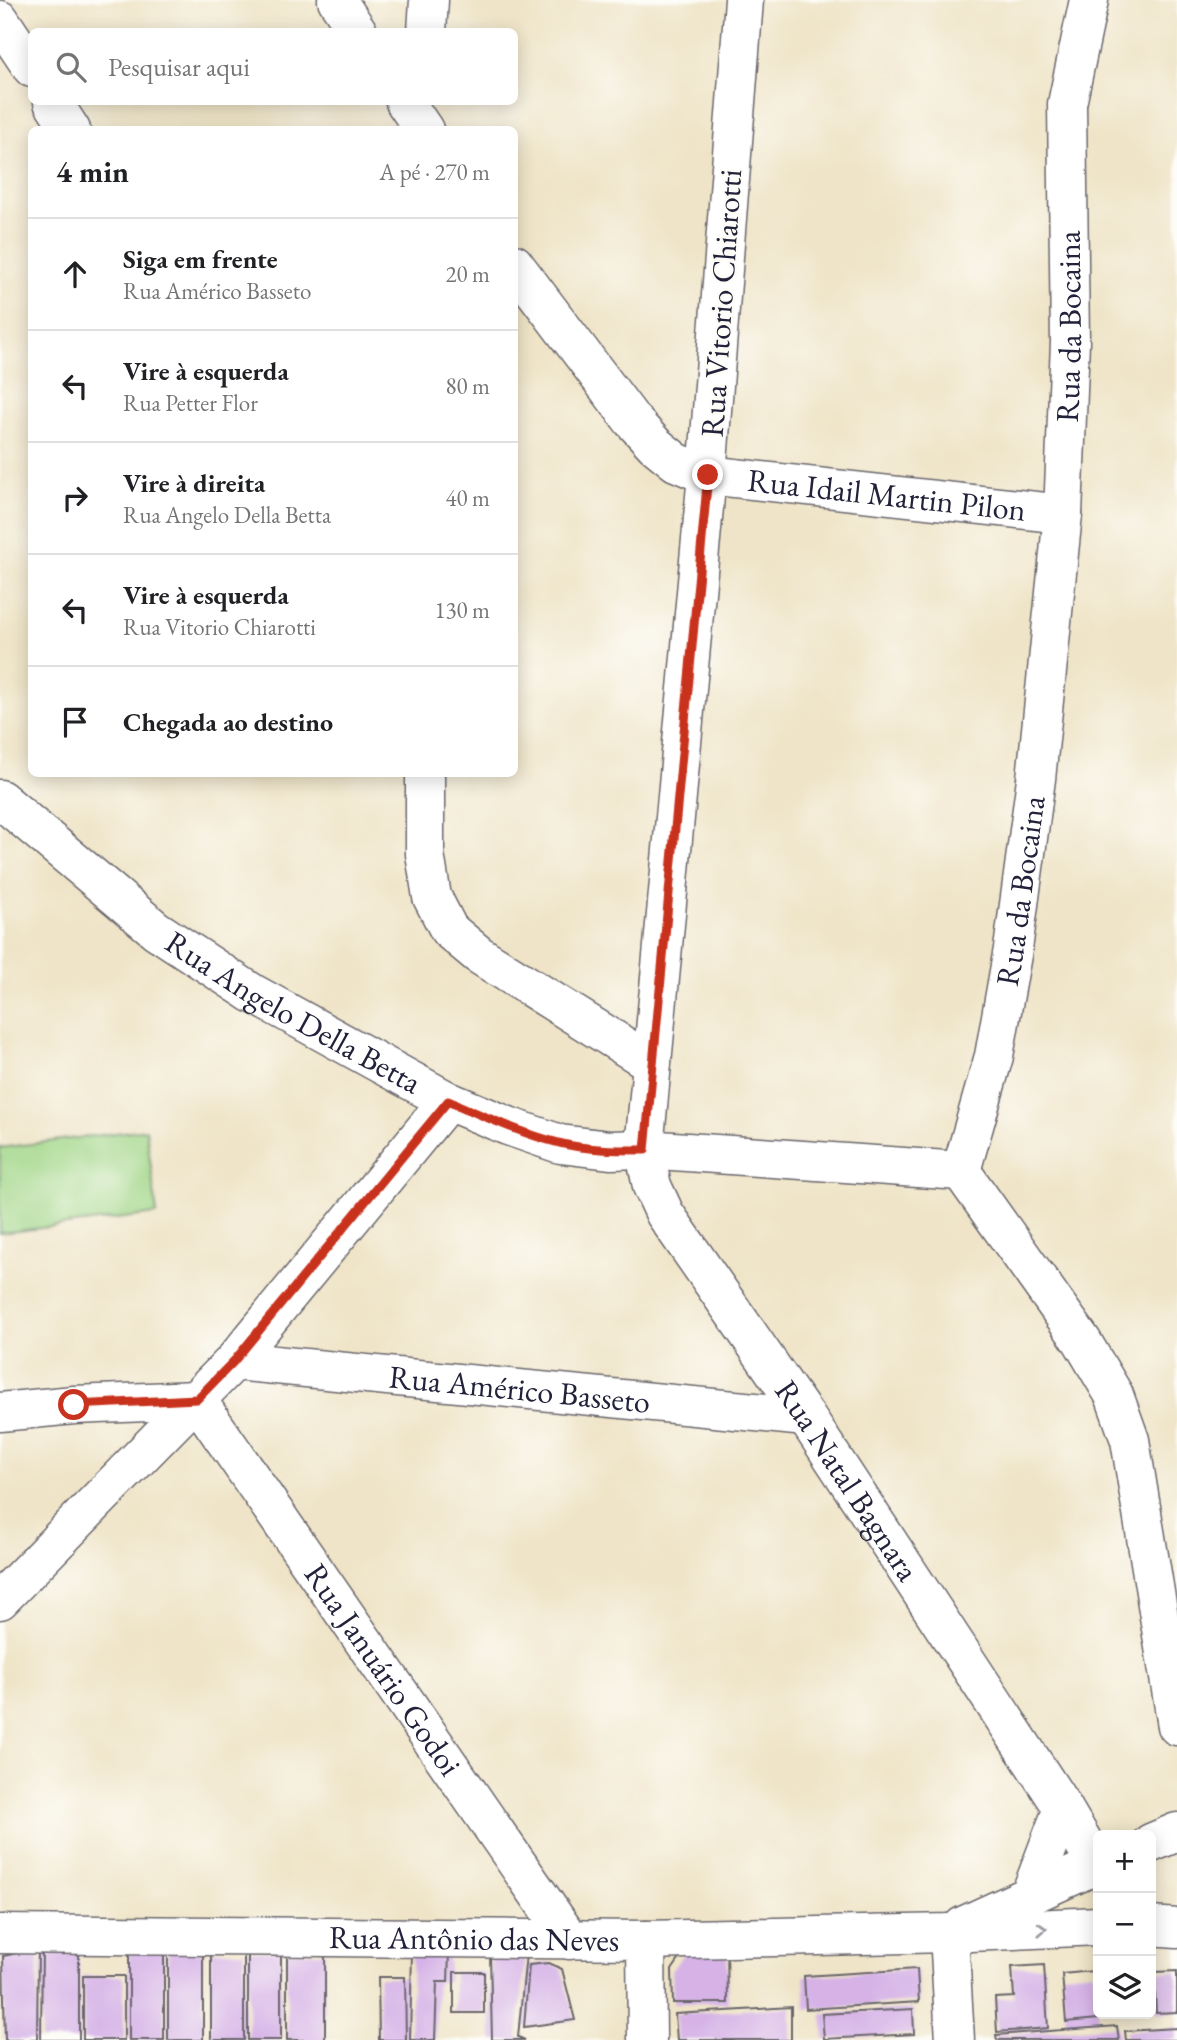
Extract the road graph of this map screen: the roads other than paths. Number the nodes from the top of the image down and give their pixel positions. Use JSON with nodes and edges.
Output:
{"nodes":[{"id":1,"x":337,"y":0,"type":"edge"},
{"id":2,"x":429,"y":0,"type":"edge"},
{"id":3,"x":744,"y":0,"type":"edge"},
{"id":4,"x":1089,"y":0,"type":"edge"},
{"id":5,"x":0,"y":20,"type":"edge"},
{"id":6,"x":355,"y":28,"type":"edge"},
{"id":7,"x":427,"y":28,"type":"edge"},
{"id":8,"x":28,"y":62,"type":"edge"},
{"id":9,"x":55,"y":105,"type":"edge"},
{"id":10,"x":68,"y":126,"type":"edge"},
{"id":11,"x":518,"y":269,"type":"edge"},
{"id":12,"x":708,"y":475,"type":"junction"},
{"id":13,"x":1063,"y":514,"type":"junction"},
{"id":14,"x":425,"y":777,"type":"edge"},
{"id":15,"x":0,"y":799,"type":"edge"},
{"id":16,"x":652,"y":1063,"type":"junction"},
{"id":17,"x":448,"y":1101,"type":"junction"},
{"id":18,"x":645,"y":1150,"type":"junction"},
{"id":19,"x":961,"y":1171,"type":"junction"},
{"id":20,"x":234,"y":1361,"type":"junction"},
{"id":21,"x":197,"y":1399,"type":"junction"},
{"id":22,"x":0,"y":1412,"type":"edge"},
{"id":23,"x":806,"y":1417,"type":"junction"},
{"id":24,"x":0,"y":1600,"type":"edge"},
{"id":25,"x":1177,"y":1726,"type":"edge"},
{"id":26,"x":1063,"y":1808,"type":"junction"},
{"id":27,"x":1177,"y":1832,"type":"edge"},
{"id":28,"x":1156,"y":1841,"type":"edge"},
{"id":29,"x":1093,"y":1858,"type":"edge"},
{"id":30,"x":1093,"y":1868,"type":"edge"},
{"id":31,"x":1030,"y":1895,"type":"junction"},
{"id":32,"x":1093,"y":1926,"type":"edge"},
{"id":33,"x":1156,"y":1926,"type":"edge"},
{"id":34,"x":1177,"y":1928,"type":"edge"},
{"id":35,"x":949,"y":1933,"type":"junction"},
{"id":36,"x":0,"y":1934,"type":"edge"},
{"id":37,"x":570,"y":1940,"type":"junction"},
{"id":38,"x":646,"y":1940,"type":"junction"},
{"id":39,"x":647,"y":2040,"type":"edge"},
{"id":40,"x":955,"y":2040,"type":"edge"}],
"edges":[{"from":1,"to":6,"type":"street"},
{"from":2,"to":7,"type":"street"},
{"from":3,"to":12,"type":"street","name":"Rua Vitorio Chiarotti"},
{"from":4,"to":13,"type":"street","name":"Rua da Bocaina"},
{"from":5,"to":8,"type":"street"},
{"from":9,"to":10,"type":"street"},
{"from":11,"to":12,"type":"street","name":"Rua Idail Martin Pilon"},
{"from":12,"to":13,"type":"street","name":"Rua Idail Martin Pilon"},
{"from":12,"to":16,"type":"street","name":"Rua Vitorio Chiarotti"},
{"from":13,"to":19,"type":"street","name":"Rua da Bocaina"},
{"from":14,"to":16,"type":"street"},
{"from":15,"to":17,"type":"street","name":"Rua Angelo Della Betta"},
{"from":16,"to":18,"type":"street","name":"Rua Vitorio Chiarotti"},
{"from":17,"to":18,"type":"street","name":"Rua Angelo Della Betta"},
{"from":17,"to":20,"type":"street"},
{"from":18,"to":19,"type":"street","name":"Rua Angelo Della Betta"},
{"from":18,"to":23,"type":"street","name":"Rua Natal Bagnara"},
{"from":19,"to":25,"type":"street"},
{"from":20,"to":21,"type":"street"},
{"from":20,"to":23,"type":"street","name":"Rua Américo Basseto"},
{"from":21,"to":22,"type":"street"},
{"from":21,"to":24,"type":"street"},
{"from":21,"to":37,"type":"street","name":"Rua Januário Godoi"},
{"from":23,"to":26,"type":"street","name":"Rua Natal Bagnara"},
{"from":26,"to":29,"type":"street","name":"Rua Natal Bagnara"},
{"from":26,"to":31,"type":"street"},
{"from":27,"to":28,"type":"street"},
{"from":30,"to":31,"type":"street","name":"Rua Antônio das Neves"},
{"from":31,"to":35,"type":"street","name":"Rua Antônio das Neves"},
{"from":35,"to":32,"type":"street","name":"Rua Antônio das Neves","one_way":true},
{"from":33,"to":34,"type":"street"},
{"from":35,"to":38,"type":"street","name":"Rua Antônio das Neves"},
{"from":35,"to":40,"type":"street"},
{"from":36,"to":37,"type":"street","name":"Rua Antônio das Neves"},
{"from":37,"to":38,"type":"street","name":"Rua Antônio das Neves"},
{"from":38,"to":39,"type":"street"}]}
